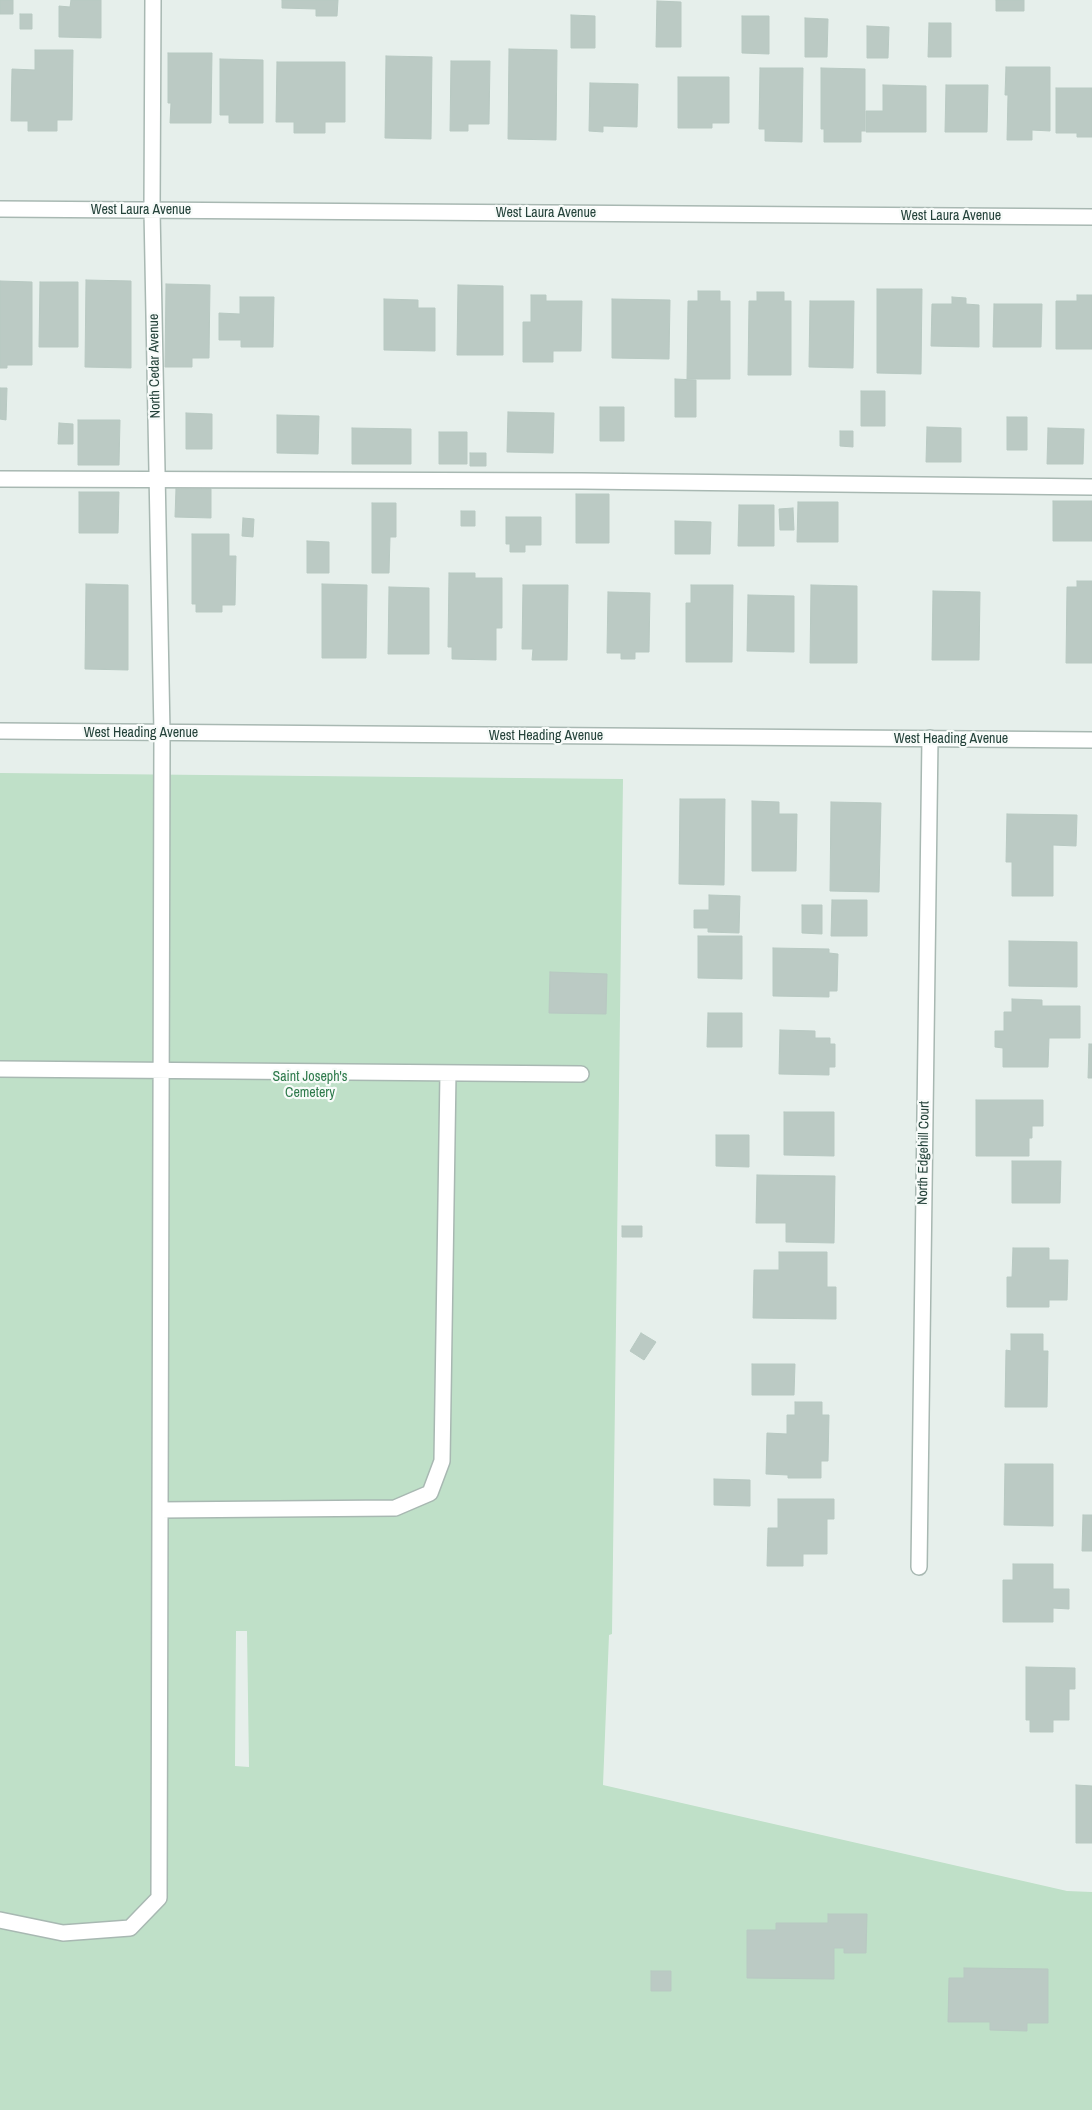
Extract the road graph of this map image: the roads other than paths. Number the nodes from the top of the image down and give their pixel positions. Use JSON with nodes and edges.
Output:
{"nodes":[{"id":1,"x":153,"y":0,"type":"edge"},
{"id":2,"x":0,"y":208,"type":"edge"},
{"id":3,"x":152,"y":210,"type":"junction"},
{"id":4,"x":1092,"y":218,"type":"edge"},
{"id":5,"x":0,"y":479,"type":"edge"},
{"id":6,"x":157,"y":481,"type":"junction"},
{"id":7,"x":1092,"y":487,"type":"edge"},
{"id":8,"x":0,"y":731,"type":"edge"},
{"id":9,"x":162,"y":733,"type":"junction"},
{"id":10,"x":930,"y":738,"type":"junction"},
{"id":11,"x":1092,"y":740,"type":"edge"},
{"id":12,"x":0,"y":1069,"type":"edge"},
{"id":13,"x":161,"y":1070,"type":"junction"},
{"id":14,"x":448,"y":1072,"type":"junction"},
{"id":15,"x":581,"y":1074,"type":"dead end"},
{"id":16,"x":160,"y":1510,"type":"junction"},
{"id":17,"x":919,"y":1567,"type":"dead end"},
{"id":18,"x":0,"y":1920,"type":"edge"}],
"edges":[{"from":1,"to":3,"type":"street","name":"North Cedar Avenue"},
{"from":2,"to":3,"type":"street","name":"West Laura Avenue"},
{"from":3,"to":4,"type":"street","name":"West Laura Avenue"},
{"from":3,"to":6,"type":"street","name":"North Cedar Avenue"},
{"from":5,"to":6,"type":"street"},
{"from":6,"to":7,"type":"street"},
{"from":6,"to":9,"type":"street","name":"North Cedar Avenue"},
{"from":8,"to":9,"type":"street","name":"West Heading Avenue"},
{"from":9,"to":10,"type":"street","name":"West Heading Avenue"},
{"from":9,"to":13,"type":"street","name":"North Cedar Avenue"},
{"from":10,"to":11,"type":"street","name":"West Heading Avenue"},
{"from":10,"to":17,"type":"street","name":"North Edgehill Court"},
{"from":12,"to":13,"type":"street"},
{"from":13,"to":14,"type":"street"},
{"from":13,"to":16,"type":"street","name":"North Cedar Avenue"},
{"from":14,"to":15,"type":"street"},
{"from":14,"to":16,"type":"street"},
{"from":16,"to":18,"type":"street","name":"North Cedar Avenue"}]}
